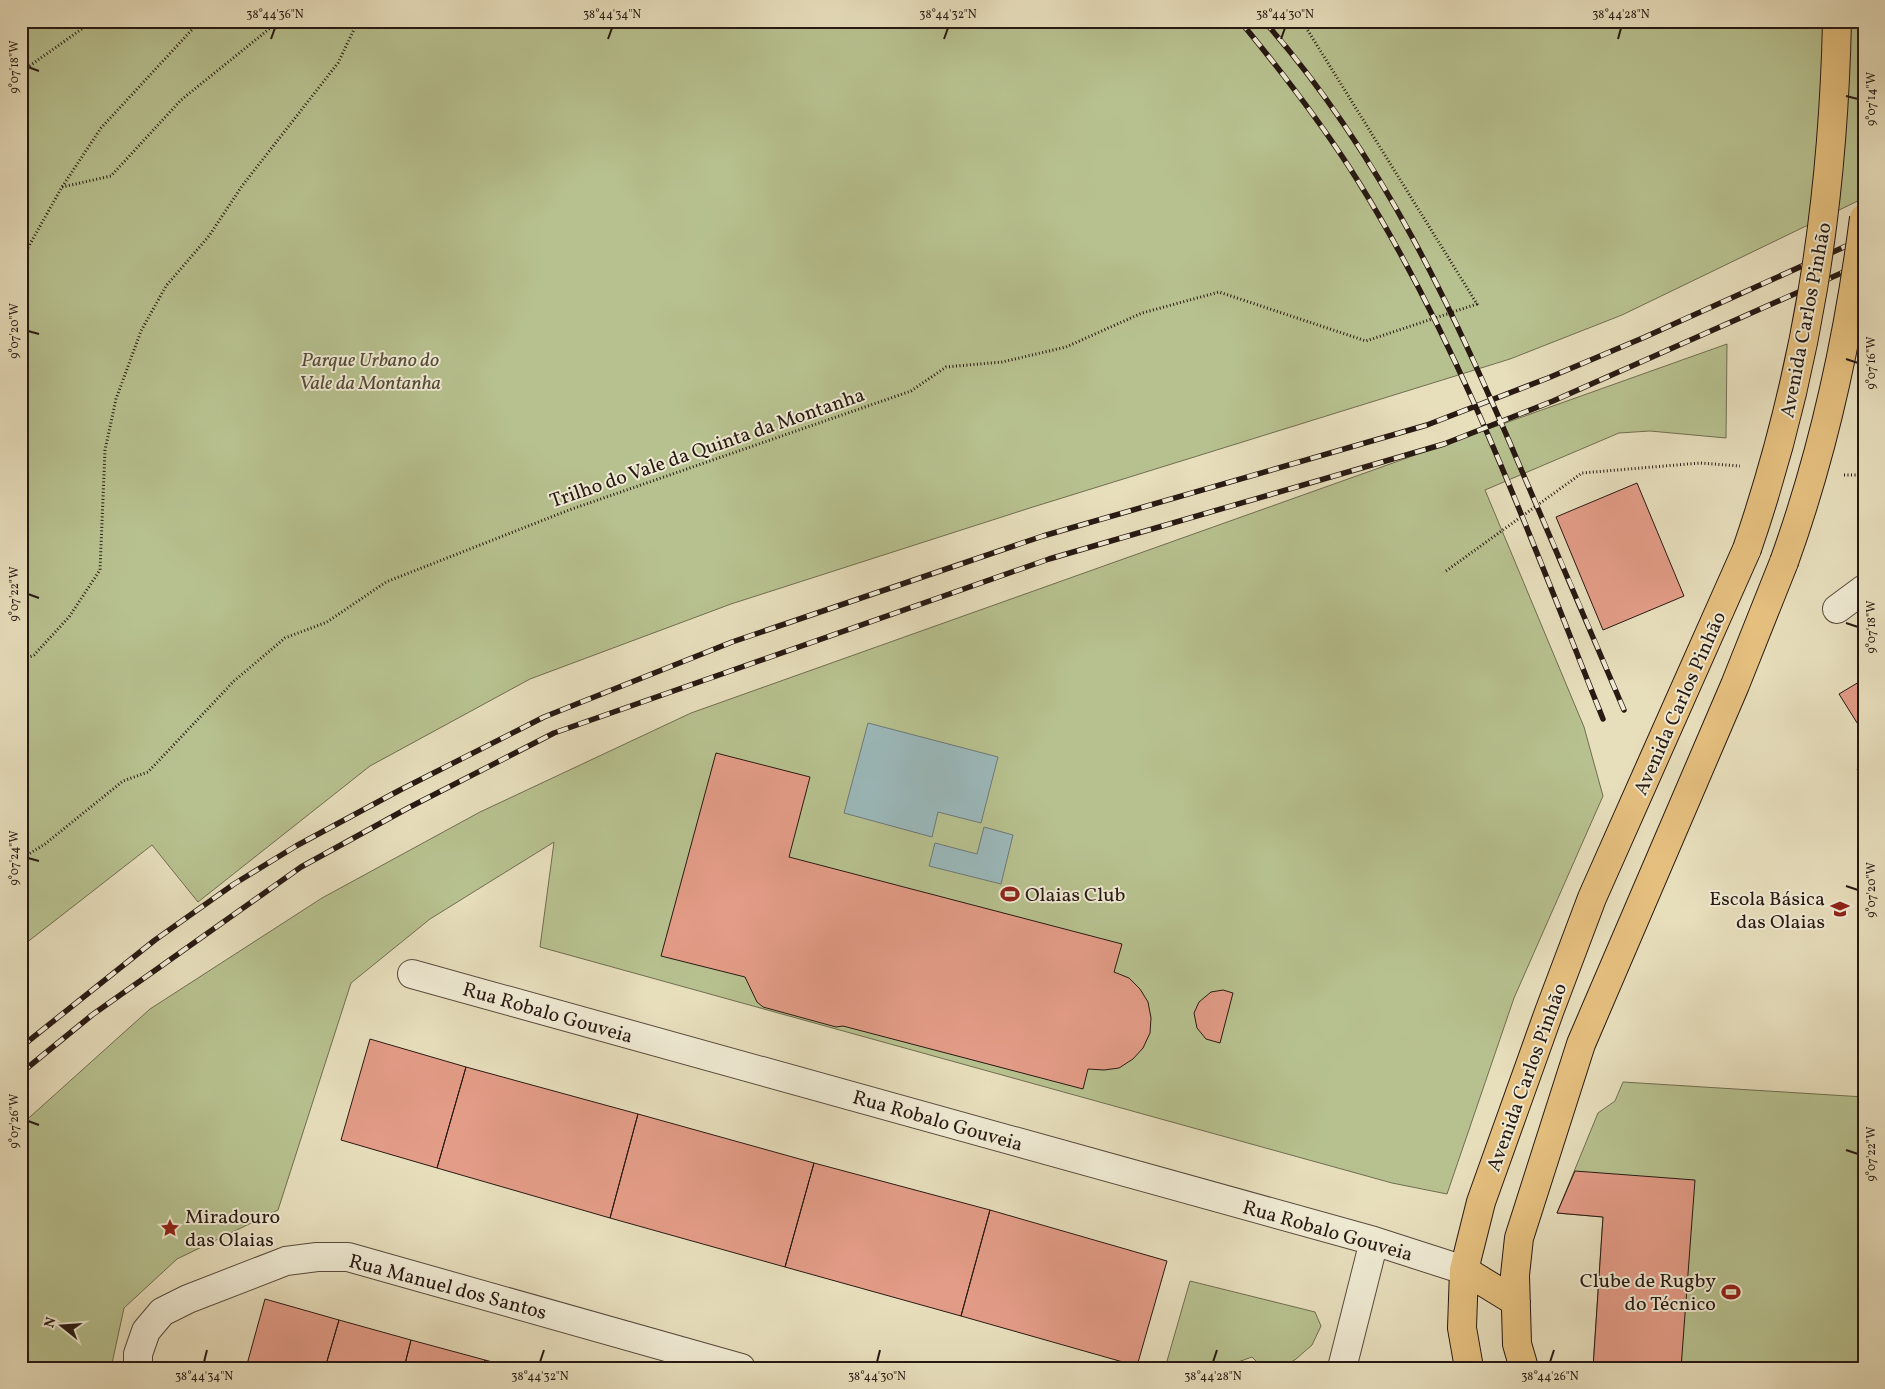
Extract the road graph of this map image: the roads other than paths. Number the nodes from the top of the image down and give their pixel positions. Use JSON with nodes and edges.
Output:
{"nodes":[{"id":1,"x":1837,"y":21,"type":"edge"},
{"id":2,"x":1864,"y":218,"type":"edge"},
{"id":3,"x":1864,"y":590,"type":"edge"},
{"id":4,"x":1837,"y":609,"type":"dead end"},
{"id":5,"x":412,"y":974,"type":"dead end"},
{"id":6,"x":1374,"y":1241,"type":"junction"},
{"id":7,"x":1464,"y":1270,"type":"junction"},
{"id":8,"x":1516,"y":1302,"type":"junction"},
{"id":9,"x":138,"y":1368,"type":"edge"},
{"id":10,"x":741,"y":1368,"type":"edge"},
{"id":11,"x":1342,"y":1368,"type":"edge"},
{"id":12,"x":1469,"y":1368,"type":"edge"},
{"id":13,"x":1524,"y":1368,"type":"edge"}],
"edges":[{"from":1,"to":7,"type":"main road","name":"Avenida Carlos Pinhão","bridge":true},
{"from":2,"to":8,"type":"main road","name":"Avenida Carlos Pinhão","bridge":true},
{"from":3,"to":4,"type":"street"},
{"from":5,"to":6,"type":"street","name":"Rua Robalo Gouveia"},
{"from":6,"to":7,"type":"street","name":"Rua Robalo Gouveia"},
{"from":6,"to":11,"type":"street"},
{"from":7,"to":8,"type":"main road"},
{"from":7,"to":12,"type":"main road","name":"Avenida Carlos Pinhão"},
{"from":8,"to":13,"type":"main road","name":"Avenida Carlos Pinhão"},
{"from":9,"to":10,"type":"street","name":"Rua Manuel dos Santos"}]}
